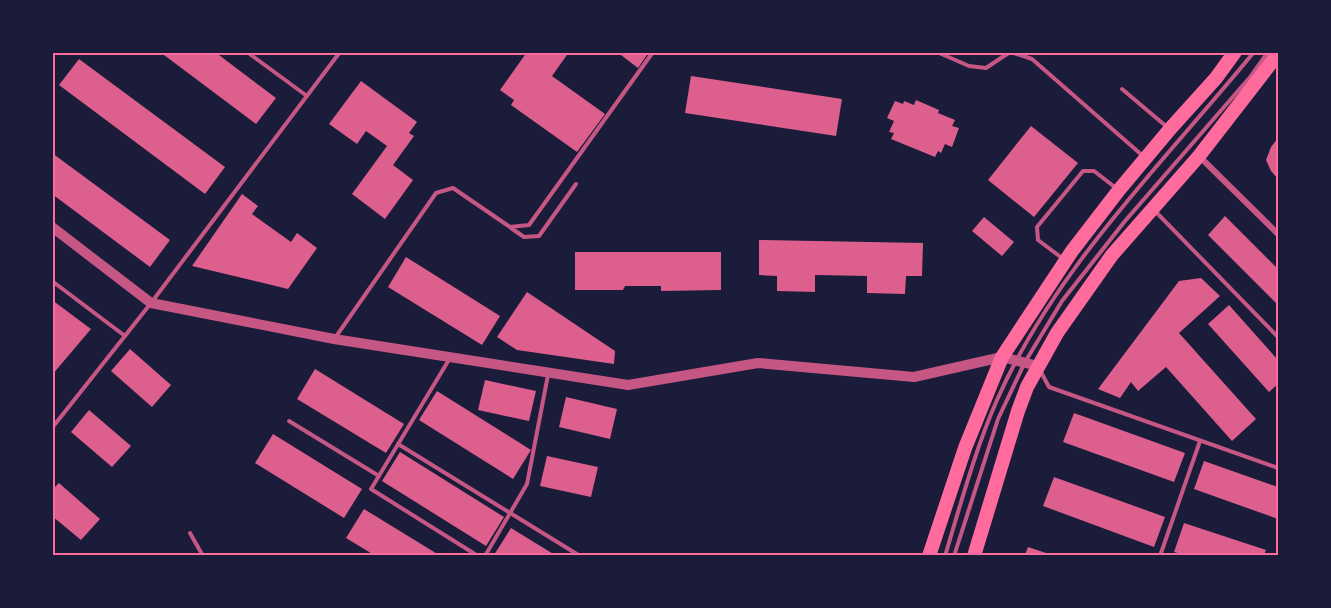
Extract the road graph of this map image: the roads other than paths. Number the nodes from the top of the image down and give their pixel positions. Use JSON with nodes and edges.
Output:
{"nodes":[{"id":1,"x":247,"y":52,"type":"edge"},
{"id":2,"x":340,"y":52,"type":"edge"},
{"id":3,"x":653,"y":52,"type":"edge"},
{"id":4,"x":937,"y":52,"type":"edge"},
{"id":5,"x":1011,"y":52,"type":"edge"},
{"id":6,"x":1235,"y":52,"type":"edge"},
{"id":7,"x":1254,"y":52,"type":"edge"},
{"id":8,"x":1268,"y":52,"type":"edge"},
{"id":9,"x":1278,"y":54,"type":"edge"},
{"id":10,"x":1122,"y":89,"type":"dead end"},
{"id":11,"x":307,"y":96,"type":"junction"},
{"id":12,"x":1170,"y":129,"type":"junction"},
{"id":13,"x":1199,"y":156,"type":"junction"},
{"id":14,"x":1145,"y":159,"type":"junction"},
{"id":15,"x":576,"y":184,"type":"dead end"},
{"id":16,"x":1119,"y":190,"type":"junction"},
{"id":17,"x":1153,"y":208,"type":"junction"},
{"id":18,"x":52,"y":227,"type":"edge"},
{"id":19,"x":510,"y":227,"type":"junction"},
{"id":20,"x":1278,"y":234,"type":"edge"},
{"id":21,"x":1065,"y":260,"type":"junction"},
{"id":22,"x":52,"y":281,"type":"edge"},
{"id":23,"x":150,"y":303,"type":"junction"},
{"id":24,"x":125,"y":336,"type":"junction"},
{"id":25,"x":1278,"y":338,"type":"edge"},
{"id":26,"x":334,"y":339,"type":"junction"},
{"id":27,"x":450,"y":357,"type":"junction"},
{"id":28,"x":1002,"y":357,"type":"junction"},
{"id":29,"x":1026,"y":363,"type":"junction"},
{"id":30,"x":549,"y":373,"type":"junction"},
{"id":31,"x":289,"y":421,"type":"dead end"},
{"id":32,"x":52,"y":428,"type":"edge"},
{"id":33,"x":1200,"y":441,"type":"junction"},
{"id":34,"x":398,"y":444,"type":"junction"},
{"id":35,"x":1278,"y":468,"type":"edge"},
{"id":36,"x":379,"y":476,"type":"junction"},
{"id":37,"x":510,"y":513,"type":"junction"},
{"id":38,"x":190,"y":533,"type":"dead end"},
{"id":39,"x":203,"y":555,"type":"edge"},
{"id":40,"x":478,"y":555,"type":"edge"},
{"id":41,"x":485,"y":555,"type":"edge"},
{"id":42,"x":580,"y":555,"type":"edge"},
{"id":43,"x":929,"y":555,"type":"edge"},
{"id":44,"x":945,"y":555,"type":"edge"},
{"id":45,"x":954,"y":555,"type":"edge"},
{"id":46,"x":974,"y":555,"type":"edge"},
{"id":47,"x":1160,"y":555,"type":"edge"}],
"edges":[{"from":1,"to":11,"type":"lane"},
{"from":2,"to":11,"type":"lane"},
{"from":3,"to":19,"type":"lane"},
{"from":4,"to":5,"type":"lane"},
{"from":5,"to":14,"type":"lane"},
{"from":6,"to":12,"type":"main road"},
{"from":7,"to":29,"type":"lane"},
{"from":8,"to":29,"type":"lane"},
{"from":9,"to":13,"type":"main road"},
{"from":10,"to":12,"type":"lane"},
{"from":11,"to":23,"type":"lane"},
{"from":12,"to":14,"type":"main road"},
{"from":13,"to":17,"type":"main road"},
{"from":13,"to":20,"type":"street"},
{"from":14,"to":16,"type":"main road"},
{"from":15,"to":19,"type":"lane"},
{"from":16,"to":21,"type":"main road"},
{"from":16,"to":21,"type":"lane"},
{"from":17,"to":25,"type":"lane"},
{"from":17,"to":29,"type":"main road"},
{"from":18,"to":23,"type":"street"},
{"from":19,"to":26,"type":"lane"},
{"from":21,"to":28,"type":"main road"},
{"from":22,"to":24,"type":"lane"},
{"from":23,"to":24,"type":"lane"},
{"from":23,"to":26,"type":"street"},
{"from":24,"to":32,"type":"lane"},
{"from":26,"to":27,"type":"street"},
{"from":27,"to":30,"type":"street"},
{"from":27,"to":34,"type":"lane"},
{"from":28,"to":29,"type":"street"},
{"from":28,"to":30,"type":"street"},
{"from":28,"to":43,"type":"main road"},
{"from":29,"to":33,"type":"lane"},
{"from":29,"to":44,"type":"lane"},
{"from":29,"to":45,"type":"lane"},
{"from":29,"to":46,"type":"main road"},
{"from":30,"to":37,"type":"lane"},
{"from":31,"to":36,"type":"lane"},
{"from":33,"to":35,"type":"lane"},
{"from":33,"to":47,"type":"lane"},
{"from":34,"to":36,"type":"lane"},
{"from":34,"to":37,"type":"lane"},
{"from":36,"to":40,"type":"lane"},
{"from":37,"to":41,"type":"lane"},
{"from":37,"to":42,"type":"lane"},
{"from":38,"to":39,"type":"lane"}]}
